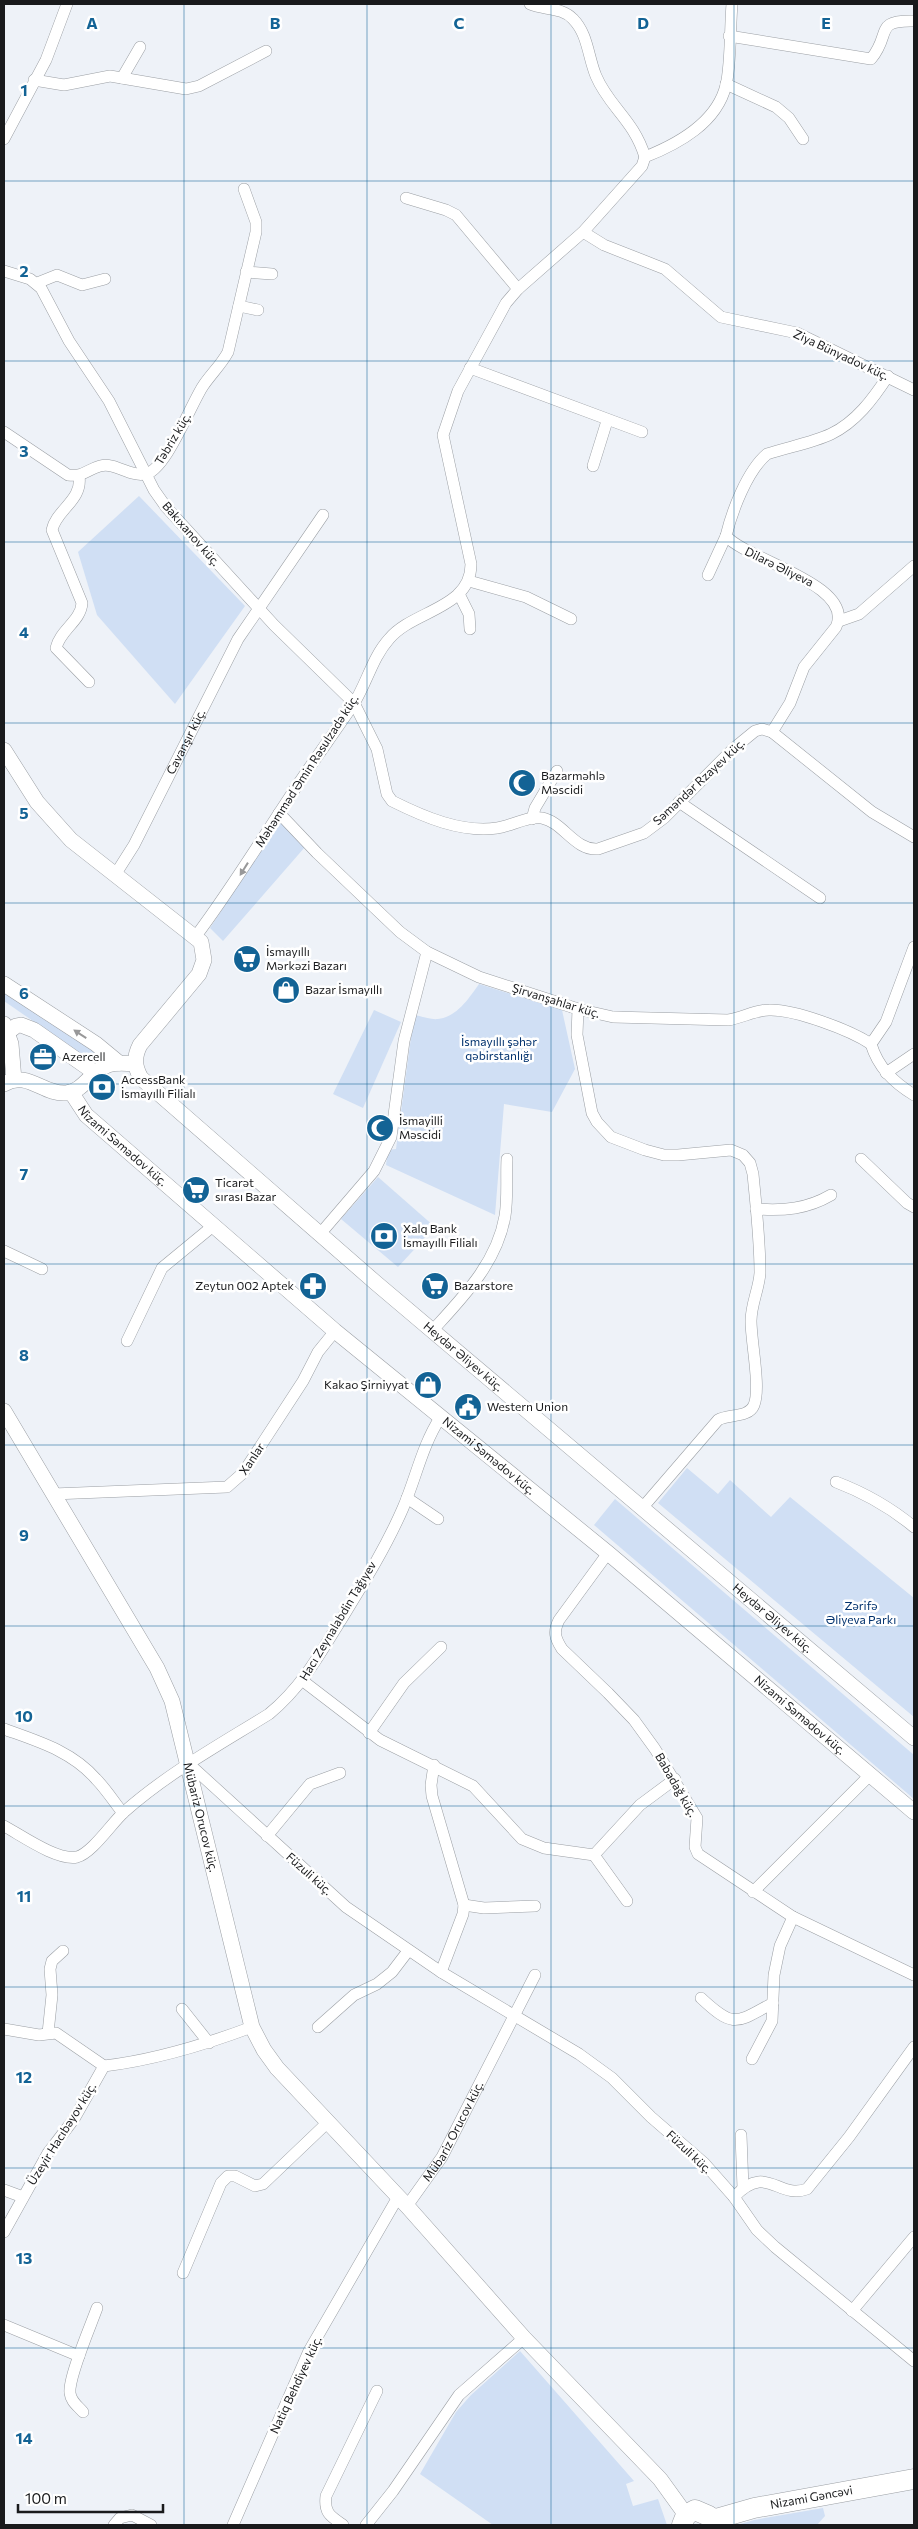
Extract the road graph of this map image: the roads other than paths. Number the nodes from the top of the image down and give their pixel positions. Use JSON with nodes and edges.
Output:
{"nodes":[{"id":1,"x":67,"y":4,"type":"edge"},
{"id":2,"x":530,"y":4,"type":"edge"},
{"id":3,"x":732,"y":4,"type":"edge"},
{"id":4,"x":914,"y":21,"type":"edge"},
{"id":5,"x":729,"y":36,"type":"junction"},
{"id":6,"x":140,"y":47,"type":"dead end"},
{"id":7,"x":266,"y":51,"type":"dead end"},
{"id":8,"x":122,"y":78,"type":"junction"},
{"id":9,"x":34,"y":80,"type":"junction"},
{"id":10,"x":726,"y":84,"type":"junction"},
{"id":11,"x":4,"y":139,"type":"edge"},
{"id":12,"x":803,"y":139,"type":"dead end"},
{"id":13,"x":645,"y":157,"type":"junction"},
{"id":14,"x":244,"y":189,"type":"dead end"},
{"id":15,"x":406,"y":198,"type":"dead end"},
{"id":16,"x":583,"y":232,"type":"junction"},
{"id":17,"x":4,"y":271,"type":"edge"},
{"id":18,"x":246,"y":272,"type":"junction"},
{"id":19,"x":272,"y":274,"type":"dead end"},
{"id":20,"x":105,"y":279,"type":"dead end"},
{"id":21,"x":37,"y":283,"type":"junction"},
{"id":22,"x":518,"y":289,"type":"junction"},
{"id":23,"x":239,"y":306,"type":"junction"},
{"id":24,"x":258,"y":310,"type":"dead end"},
{"id":25,"x":470,"y":368,"type":"junction"},
{"id":26,"x":888,"y":376,"type":"junction"},
{"id":27,"x":914,"y":390,"type":"edge"},
{"id":28,"x":607,"y":421,"type":"junction"},
{"id":29,"x":4,"y":432,"type":"edge"},
{"id":30,"x":642,"y":432,"type":"dead end"},
{"id":31,"x":593,"y":466,"type":"dead end"},
{"id":32,"x":146,"y":474,"type":"junction"},
{"id":33,"x":79,"y":476,"type":"junction"},
{"id":34,"x":323,"y":515,"type":"dead end"},
{"id":35,"x":726,"y":536,"type":"junction"},
{"id":36,"x":914,"y":566,"type":"edge"},
{"id":37,"x":708,"y":575,"type":"dead end"},
{"id":38,"x":469,"y":581,"type":"junction"},
{"id":39,"x":460,"y":594,"type":"junction"},
{"id":40,"x":258,"y":608,"type":"junction"},
{"id":41,"x":571,"y":619,"type":"dead end"},
{"id":42,"x":839,"y":621,"type":"junction"},
{"id":43,"x":470,"y":629,"type":"dead end"},
{"id":44,"x":89,"y":682,"type":"dead end"},
{"id":45,"x":354,"y":703,"type":"junction"},
{"id":46,"x":772,"y":732,"type":"junction"},
{"id":47,"x":4,"y":750,"type":"edge"},
{"id":48,"x":557,"y":771,"type":"dead end"},
{"id":49,"x":679,"y":802,"type":"junction"},
{"id":50,"x":279,"y":813,"type":"junction"},
{"id":51,"x":532,"y":819,"type":"junction"},
{"id":52,"x":914,"y":837,"type":"edge"},
{"id":53,"x":114,"y":875,"type":"junction"},
{"id":54,"x":820,"y":898,"type":"dead end"},
{"id":55,"x":196,"y":936,"type":"junction"},
{"id":56,"x":914,"y":946,"type":"edge"},
{"id":57,"x":427,"y":952,"type":"junction"},
{"id":58,"x":4,"y":984,"type":"edge"},
{"id":59,"x":578,"y":1009,"type":"junction"},
{"id":60,"x":6,"y":1028,"type":"edge"},
{"id":61,"x":871,"y":1044,"type":"junction"},
{"id":62,"x":914,"y":1054,"type":"edge"},
{"id":63,"x":119,"y":1063,"type":"junction"},
{"id":64,"x":135,"y":1064,"type":"junction"},
{"id":65,"x":94,"y":1072,"type":"junction"},
{"id":66,"x":886,"y":1073,"type":"junction"},
{"id":67,"x":9,"y":1082,"type":"edge"},
{"id":68,"x":71,"y":1092,"type":"junction"},
{"id":69,"x":914,"y":1095,"type":"edge"},
{"id":70,"x":507,"y":1159,"type":"dead end"},
{"id":71,"x":861,"y":1160,"type":"dead end"},
{"id":72,"x":831,"y":1195,"type":"dead end"},
{"id":73,"x":914,"y":1207,"type":"edge"},
{"id":74,"x":756,"y":1209,"type":"junction"},
{"id":75,"x":213,"y":1226,"type":"junction"},
{"id":76,"x":320,"y":1234,"type":"junction"},
{"id":77,"x":4,"y":1251,"type":"edge"},
{"id":78,"x":42,"y":1269,"type":"dead end"},
{"id":79,"x":335,"y":1331,"type":"junction"},
{"id":80,"x":432,"y":1331,"type":"junction"},
{"id":81,"x":127,"y":1341,"type":"dead end"},
{"id":82,"x":4,"y":1412,"type":"edge"},
{"id":83,"x":440,"y":1418,"type":"junction"},
{"id":84,"x":836,"y":1482,"type":"dead end"},
{"id":85,"x":53,"y":1494,"type":"junction"},
{"id":86,"x":407,"y":1498,"type":"junction"},
{"id":87,"x":643,"y":1507,"type":"junction"},
{"id":88,"x":438,"y":1519,"type":"dead end"},
{"id":89,"x":914,"y":1527,"type":"edge"},
{"id":90,"x":608,"y":1553,"type":"junction"},
{"id":91,"x":441,"y":1647,"type":"dead end"},
{"id":92,"x":303,"y":1681,"type":"junction"},
{"id":93,"x":4,"y":1729,"type":"edge"},
{"id":94,"x":368,"y":1733,"type":"junction"},
{"id":95,"x":914,"y":1738,"type":"edge"},
{"id":96,"x":188,"y":1763,"type":"junction"},
{"id":97,"x":434,"y":1765,"type":"junction"},
{"id":98,"x":340,"y":1773,"type":"dead end"},
{"id":99,"x":870,"y":1775,"type":"junction"},
{"id":100,"x":675,"y":1779,"type":"junction"},
{"id":101,"x":914,"y":1812,"type":"edge"},
{"id":102,"x":123,"y":1813,"type":"junction"},
{"id":103,"x":4,"y":1826,"type":"edge"},
{"id":104,"x":267,"y":1836,"type":"junction"},
{"id":105,"x":594,"y":1855,"type":"junction"},
{"id":106,"x":753,"y":1892,"type":"junction"},
{"id":107,"x":627,"y":1901,"type":"dead end"},
{"id":108,"x":464,"y":1905,"type":"junction"},
{"id":109,"x":535,"y":1906,"type":"dead end"},
{"id":110,"x":793,"y":1917,"type":"junction"},
{"id":111,"x":63,"y":1951,"type":"dead end"},
{"id":112,"x":408,"y":1951,"type":"junction"},
{"id":113,"x":441,"y":1972,"type":"junction"},
{"id":114,"x":914,"y":1974,"type":"edge"},
{"id":115,"x":535,"y":1975,"type":"dead end"},
{"id":116,"x":701,"y":1998,"type":"dead end"},
{"id":117,"x":773,"y":2003,"type":"junction"},
{"id":118,"x":182,"y":2008,"type":"dead end"},
{"id":119,"x":514,"y":2015,"type":"junction"},
{"id":120,"x":252,"y":2027,"type":"junction"},
{"id":121,"x":318,"y":2027,"type":"dead end"},
{"id":122,"x":4,"y":2029,"type":"edge"},
{"id":123,"x":48,"y":2032,"type":"junction"},
{"id":124,"x":209,"y":2043,"type":"junction"},
{"id":125,"x":914,"y":2047,"type":"edge"},
{"id":126,"x":752,"y":2059,"type":"dead end"},
{"id":127,"x":104,"y":2066,"type":"junction"},
{"id":128,"x":327,"y":2123,"type":"junction"},
{"id":129,"x":741,"y":2135,"type":"dead end"},
{"id":130,"x":743,"y":2188,"type":"junction"},
{"id":131,"x":4,"y":2190,"type":"edge"},
{"id":132,"x":23,"y":2196,"type":"junction"},
{"id":133,"x":734,"y":2198,"type":"junction"},
{"id":134,"x":403,"y":2201,"type":"junction"},
{"id":135,"x":4,"y":2232,"type":"edge"},
{"id":136,"x":914,"y":2238,"type":"edge"},
{"id":137,"x":183,"y":2273,"type":"dead end"},
{"id":138,"x":97,"y":2308,"type":"dead end"},
{"id":139,"x":852,"y":2311,"type":"junction"},
{"id":140,"x":4,"y":2325,"type":"edge"},
{"id":141,"x":524,"y":2338,"type":"junction"},
{"id":142,"x":79,"y":2356,"type":"junction"},
{"id":143,"x":914,"y":2361,"type":"edge"},
{"id":144,"x":377,"y":2391,"type":"dead end"},
{"id":145,"x":83,"y":2412,"type":"dead end"},
{"id":146,"x":914,"y":2479,"type":"edge"},
{"id":147,"x":684,"y":2520,"type":"edge"},
{"id":148,"x":712,"y":2523,"type":"edge"},
{"id":149,"x":114,"y":2525,"type":"edge"},
{"id":150,"x":151,"y":2525,"type":"edge"},
{"id":151,"x":233,"y":2525,"type":"edge"},
{"id":152,"x":343,"y":2525,"type":"edge"},
{"id":153,"x":366,"y":2525,"type":"edge"}],
"edges":[{"from":1,"to":9,"type":"street"},
{"from":2,"to":13,"type":"street"},
{"from":3,"to":5,"type":"street"},
{"from":4,"to":5,"type":"street"},
{"from":5,"to":10,"type":"street"},
{"from":6,"to":8,"type":"street"},
{"from":7,"to":8,"type":"street"},
{"from":8,"to":9,"type":"street"},
{"from":9,"to":11,"type":"street"},
{"from":10,"to":12,"type":"street"},
{"from":10,"to":13,"type":"street"},
{"from":13,"to":16,"type":"street"},
{"from":14,"to":18,"type":"street","name":"Təbriz küç."},
{"from":15,"to":22,"type":"street"},
{"from":16,"to":22,"type":"street"},
{"from":16,"to":26,"type":"street","name":"Ziya Bünyadov küç."},
{"from":17,"to":21,"type":"street"},
{"from":18,"to":19,"type":"street"},
{"from":18,"to":23,"type":"street","name":"Təbriz küç."},
{"from":20,"to":21,"type":"street"},
{"from":21,"to":32,"type":"street","name":"Təbriz küç."},
{"from":22,"to":25,"type":"street"},
{"from":23,"to":24,"type":"street"},
{"from":23,"to":32,"type":"street","name":"Təbriz küç."},
{"from":25,"to":28,"type":"street"},
{"from":25,"to":38,"type":"street"},
{"from":26,"to":27,"type":"street","name":"Ziya Bünyadov küç."},
{"from":26,"to":35,"type":"street"},
{"from":28,"to":30,"type":"street"},
{"from":28,"to":31,"type":"street"},
{"from":29,"to":33,"type":"street"},
{"from":32,"to":33,"type":"street"},
{"from":32,"to":40,"type":"street","name":"Bakıxanov küç."},
{"from":33,"to":44,"type":"street"},
{"from":34,"to":40,"type":"street","name":"Cavanşır küç."},
{"from":35,"to":37,"type":"street"},
{"from":35,"to":42,"type":"street","name":"Dilarə Əliyeva"},
{"from":36,"to":42,"type":"street"},
{"from":38,"to":39,"type":"street","name":"Məhəmməd Əmin Rəsulzadə küç."},
{"from":38,"to":41,"type":"street"},
{"from":39,"to":43,"type":"street"},
{"from":39,"to":45,"type":"street","name":"Məhəmməd Əmin Rəsulzadə küç."},
{"from":40,"to":45,"type":"street","name":"Bakıxanov küç."},
{"from":40,"to":53,"type":"street","name":"Cavanşır küç."},
{"from":42,"to":46,"type":"street"},
{"from":45,"to":50,"type":"street","name":"Məhəmməd Əmin Rəsulzadə küç."},
{"from":45,"to":51,"type":"street","name":"Səməndər Rzayev küç."},
{"from":46,"to":49,"type":"street","name":"Səməndər Rzayev küç."},
{"from":46,"to":52,"type":"street"},
{"from":47,"to":53,"type":"street"},
{"from":48,"to":51,"type":"street"},
{"from":49,"to":51,"type":"street","name":"Səməndər Rzayev küç."},
{"from":49,"to":54,"type":"street"},
{"from":50,"to":55,"type":"street","name":"Məhəmməd Əmin Rəsulzadə küç.","one_way":true},
{"from":50,"to":57,"type":"street","name":"Şirvanşahlar küç."},
{"from":53,"to":55,"type":"street"},
{"from":55,"to":64,"type":"street"},
{"from":56,"to":61,"type":"street"},
{"from":57,"to":59,"type":"street","name":"Şirvanşahlar küç."},
{"from":57,"to":76,"type":"street"},
{"from":63,"to":58,"type":"street","one_way":true},
{"from":59,"to":61,"type":"street","name":"Şirvanşahlar küç."},
{"from":59,"to":74,"type":"street"},
{"from":60,"to":65,"type":"street"},
{"from":60,"to":67,"type":"street"},
{"from":61,"to":66,"type":"street"},
{"from":62,"to":66,"type":"street"},
{"from":63,"to":64,"type":"street"},
{"from":63,"to":65,"type":"street"},
{"from":64,"to":76,"type":"street","name":"Heydər Əliyev küç."},
{"from":65,"to":68,"type":"street"},
{"from":66,"to":69,"type":"street"},
{"from":67,"to":68,"type":"street"},
{"from":68,"to":75,"type":"street","name":"Nizami Səmədov küç."},
{"from":70,"to":80,"type":"street"},
{"from":71,"to":73,"type":"street"},
{"from":72,"to":74,"type":"street"},
{"from":74,"to":87,"type":"street"},
{"from":75,"to":79,"type":"street","name":"Nizami Səmədov küç."},
{"from":75,"to":81,"type":"street"},
{"from":76,"to":80,"type":"street","name":"Heydər Əliyev küç."},
{"from":77,"to":78,"type":"street"},
{"from":79,"to":83,"type":"street","name":"Nizami Səmədov küç."},
{"from":79,"to":85,"type":"street","name":"Xanlar"},
{"from":80,"to":87,"type":"street","name":"Heydər Əliyev küç."},
{"from":82,"to":85,"type":"street","name":"Mübariz Orucov küç."},
{"from":83,"to":86,"type":"street","name":"Hacı Zeynalabdin Tağıyev"},
{"from":83,"to":90,"type":"street","name":"Nizami Səmədov küç."},
{"from":84,"to":89,"type":"street"},
{"from":85,"to":96,"type":"street","name":"Mübariz Orucov küç."},
{"from":86,"to":88,"type":"street"},
{"from":86,"to":92,"type":"street","name":"Hacı Zeynalabdin Tağıyev"},
{"from":87,"to":95,"type":"street","name":"Heydər Əliyev küç."},
{"from":90,"to":99,"type":"street","name":"Nizami Səmədov küç."},
{"from":90,"to":100,"type":"street","name":"Babadağ küç."},
{"from":91,"to":94,"type":"street"},
{"from":92,"to":94,"type":"street"},
{"from":92,"to":96,"type":"street","name":"Hacı Zeynalabdin Tağıyev"},
{"from":93,"to":102,"type":"street"},
{"from":94,"to":97,"type":"street"},
{"from":96,"to":102,"type":"street","name":"Hacı Zeynalabdin Tağıyev"},
{"from":96,"to":104,"type":"street","name":"Füzuli küç."},
{"from":96,"to":120,"type":"street","name":"Mübariz Orucov küç."},
{"from":97,"to":105,"type":"street"},
{"from":97,"to":108,"type":"street"},
{"from":98,"to":104,"type":"street"},
{"from":99,"to":101,"type":"street","name":"Nizami Səmədov küç."},
{"from":99,"to":106,"type":"street"},
{"from":100,"to":105,"type":"street"},
{"from":100,"to":106,"type":"street","name":"Babadağ küç."},
{"from":102,"to":103,"type":"street","name":"Hacı Zeynalabdin Tağıyev"},
{"from":104,"to":112,"type":"street","name":"Füzuli küç."},
{"from":105,"to":107,"type":"street"},
{"from":106,"to":110,"type":"street","name":"Babadağ küç."},
{"from":108,"to":109,"type":"street"},
{"from":108,"to":113,"type":"street"},
{"from":110,"to":114,"type":"street","name":"Babadağ küç."},
{"from":110,"to":117,"type":"street"},
{"from":111,"to":123,"type":"street"},
{"from":112,"to":113,"type":"street","name":"Füzuli küç."},
{"from":112,"to":121,"type":"street"},
{"from":113,"to":119,"type":"street","name":"Füzuli küç."},
{"from":115,"to":119,"type":"street","name":"Mübariz Orucov küç."},
{"from":116,"to":117,"type":"street"},
{"from":117,"to":126,"type":"street"},
{"from":118,"to":124,"type":"street"},
{"from":119,"to":133,"type":"street","name":"Füzuli küç."},
{"from":119,"to":134,"type":"street","name":"Mübariz Orucov küç."},
{"from":120,"to":124,"type":"street"},
{"from":120,"to":128,"type":"street","name":"Mübariz Orucov küç."},
{"from":122,"to":123,"type":"street"},
{"from":123,"to":127,"type":"street"},
{"from":124,"to":127,"type":"street"},
{"from":125,"to":130,"type":"street"},
{"from":127,"to":132,"type":"street","name":"Üzeyir Hacıbəyov küç."},
{"from":128,"to":134,"type":"street","name":"Mübariz Orucov küç."},
{"from":128,"to":137,"type":"street"},
{"from":129,"to":130,"type":"street"},
{"from":130,"to":133,"type":"street"},
{"from":131,"to":132,"type":"street"},
{"from":132,"to":135,"type":"street","name":"Üzeyir Hacıbəyov küç."},
{"from":133,"to":139,"type":"street","name":"Füzuli küç."},
{"from":134,"to":141,"type":"street","name":"Mübariz Orucov küç."},
{"from":134,"to":151,"type":"street","name":"Natiq Behdiyev küç."},
{"from":136,"to":139,"type":"street"},
{"from":138,"to":142,"type":"street"},
{"from":139,"to":143,"type":"street","name":"Füzuli küç."},
{"from":140,"to":142,"type":"street"},
{"from":141,"to":147,"type":"street","name":"Mübariz Orucov küç."},
{"from":141,"to":153,"type":"street"},
{"from":142,"to":145,"type":"street"},
{"from":144,"to":152,"type":"street"},
{"from":146,"to":148,"type":"highway","name":"Nizami Gəncəvi"},
{"from":147,"to":148,"type":"highway"},
{"from":149,"to":150,"type":"street"}]}
